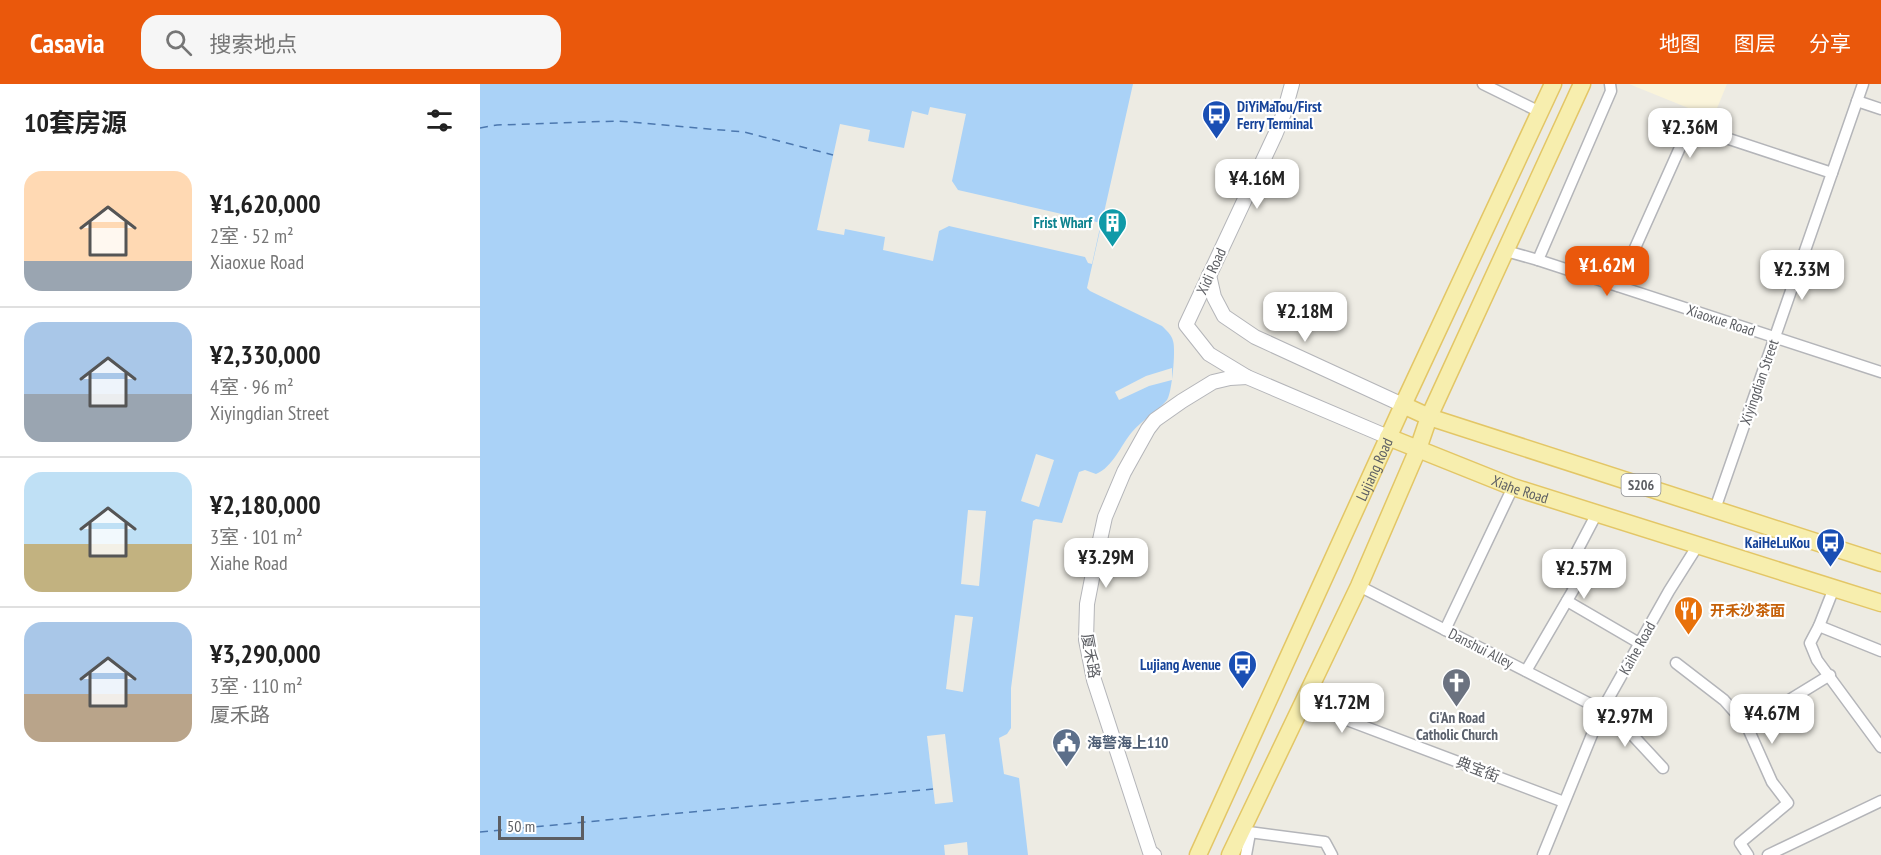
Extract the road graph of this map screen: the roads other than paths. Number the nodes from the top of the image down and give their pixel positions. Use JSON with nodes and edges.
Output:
{"nodes":[{"id":1,"x":1292,"y":84,"type":"edge"},
{"id":2,"x":1483,"y":84,"type":"edge"},
{"id":3,"x":1552,"y":84,"type":"edge"},
{"id":4,"x":1582,"y":84,"type":"edge"},
{"id":5,"x":1610,"y":84,"type":"edge"},
{"id":6,"x":1863,"y":84,"type":"edge"},
{"id":7,"x":1857,"y":101,"type":"junction"},
{"id":8,"x":1881,"y":109,"type":"edge"},
{"id":9,"x":1540,"y":112,"type":"junction"},
{"id":10,"x":1832,"y":173,"type":"junction"},
{"id":11,"x":1506,"y":251,"type":"junction"},
{"id":12,"x":1538,"y":260,"type":"junction"},
{"id":13,"x":1209,"y":275,"type":"junction"},
{"id":14,"x":1618,"y":286,"type":"junction"},
{"id":15,"x":1186,"y":325,"type":"joint"},
{"id":16,"x":1775,"y":337,"type":"junction"},
{"id":17,"x":1881,"y":372,"type":"edge"},
{"id":18,"x":1246,"y":377,"type":"junction"},
{"id":19,"x":1403,"y":405,"type":"junction"},
{"id":20,"x":1430,"y":417,"type":"junction"},
{"id":21,"x":1388,"y":437,"type":"junction"},
{"id":22,"x":1419,"y":449,"type":"junction"},
{"id":23,"x":1513,"y":487,"type":"junction"},
{"id":24,"x":1715,"y":509,"type":"junction"},
{"id":25,"x":1597,"y":513,"type":"junction"},
{"id":26,"x":1698,"y":545,"type":"junction"},
{"id":27,"x":1881,"y":563,"type":"edge"},
{"id":28,"x":1359,"y":586,"type":"junction"},
{"id":29,"x":1834,"y":588,"type":"junction"},
{"id":30,"x":1567,"y":601,"type":"junction"},
{"id":31,"x":1881,"y":603,"type":"edge"},
{"id":32,"x":1819,"y":626,"type":"junction"},
{"id":33,"x":1444,"y":630,"type":"junction"},
{"id":34,"x":1639,"y":643,"type":"junction"},
{"id":35,"x":1881,"y":651,"type":"edge"},
{"id":36,"x":1676,"y":663,"type":"dead end"},
{"id":37,"x":1526,"y":671,"type":"junction"},
{"id":38,"x":1830,"y":675,"type":"junction"},
{"id":39,"x":1302,"y":704,"type":"junction"},
{"id":40,"x":1602,"y":710,"type":"junction"},
{"id":41,"x":1747,"y":726,"type":"junction"},
{"id":42,"x":1881,"y":747,"type":"edge"},
{"id":43,"x":1663,"y":768,"type":"dead end"},
{"id":44,"x":1881,"y":801,"type":"edge"},
{"id":45,"x":1564,"y":802,"type":"junction"},
{"id":46,"x":1246,"y":832,"type":"junction"},
{"id":47,"x":1154,"y":855,"type":"edge"},
{"id":48,"x":1198,"y":855,"type":"edge"},
{"id":49,"x":1230,"y":855,"type":"edge"},
{"id":50,"x":1246,"y":855,"type":"edge"},
{"id":51,"x":1332,"y":855,"type":"edge"},
{"id":52,"x":1543,"y":855,"type":"edge"},
{"id":53,"x":1748,"y":855,"type":"edge"},
{"id":54,"x":1768,"y":855,"type":"edge"}],
"edges":[{"from":1,"to":13,"type":"street","name":"Xidi Road"},
{"from":2,"to":9,"type":"street"},
{"from":3,"to":9,"type":"main road","name":"Lujiang Road"},
{"from":4,"to":11,"type":"main road"},
{"from":5,"to":12,"type":"street"},
{"from":6,"to":7,"type":"street","name":"Xiyingdian Street"},
{"from":7,"to":8,"type":"street"},
{"from":7,"to":10,"type":"street","name":"Xiyingdian Street"},
{"from":9,"to":19,"type":"main road","name":"Lujiang Road"},
{"from":10,"to":14,"type":"street"},
{"from":10,"to":16,"type":"street","name":"Xiyingdian Street"},
{"from":11,"to":12,"type":"street","name":"Xiaoxue Road"},
{"from":11,"to":20,"type":"main road"},
{"from":12,"to":14,"type":"street","name":"Xiaoxue Road"},
{"from":13,"to":15,"type":"street","name":"Xidi Road"},
{"from":13,"to":19,"type":"street","number":"S206"},
{"from":14,"to":16,"type":"street","name":"Xiaoxue Road"},
{"from":15,"to":18,"type":"street","name":"Xiahe Road"},
{"from":16,"to":17,"type":"street","name":"Xiaoxue Road"},
{"from":16,"to":24,"type":"street","name":"Xiyingdian Street"},
{"from":18,"to":21,"type":"street","name":"Xiahe Road"},
{"from":18,"to":47,"type":"street","name":"厦禾路"},
{"from":19,"to":20,"type":"main road","number":"S206"},
{"from":19,"to":21,"type":"main road","name":"Lujiang Road"},
{"from":20,"to":22,"type":"main road"},
{"from":20,"to":24,"type":"main road","number":"S206"},
{"from":21,"to":22,"type":"main road","name":"Xiahe Road"},
{"from":21,"to":48,"type":"main road","name":"Lujiang Road"},
{"from":22,"to":23,"type":"main road","name":"Xiahe Road"},
{"from":22,"to":28,"type":"main road"},
{"from":23,"to":25,"type":"main road","name":"Xiahe Road"},
{"from":23,"to":33,"type":"street"},
{"from":24,"to":27,"type":"main road","number":"S206"},
{"from":25,"to":26,"type":"main road","name":"Xiahe Road"},
{"from":25,"to":30,"type":"street"},
{"from":26,"to":29,"type":"main road","name":"Xiahe Road"},
{"from":26,"to":34,"type":"street","name":"Kaihe Road"},
{"from":28,"to":33,"type":"street","name":"Danshui Alley"},
{"from":28,"to":39,"type":"main road"},
{"from":29,"to":31,"type":"main road","name":"Xiahe Road"},
{"from":29,"to":32,"type":"street"},
{"from":30,"to":34,"type":"street"},
{"from":30,"to":37,"type":"street"},
{"from":32,"to":35,"type":"street"},
{"from":32,"to":38,"type":"street"},
{"from":33,"to":37,"type":"street","name":"Danshui Alley"},
{"from":34,"to":40,"type":"street","name":"Kaihe Road"},
{"from":36,"to":41,"type":"street"},
{"from":37,"to":40,"type":"street","name":"Danshui Alley"},
{"from":38,"to":41,"type":"street"},
{"from":38,"to":42,"type":"street"},
{"from":39,"to":45,"type":"street","name":"典宝街"},
{"from":39,"to":46,"type":"main road"},
{"from":40,"to":43,"type":"street","name":"Danshui Alley"},
{"from":40,"to":45,"type":"street","name":"Kaihe Road"},
{"from":41,"to":53,"type":"street"},
{"from":44,"to":54,"type":"street"},
{"from":45,"to":52,"type":"street","name":"Kaihe Road"},
{"from":46,"to":49,"type":"main road"},
{"from":46,"to":50,"type":"street"},
{"from":46,"to":51,"type":"street"}]}
